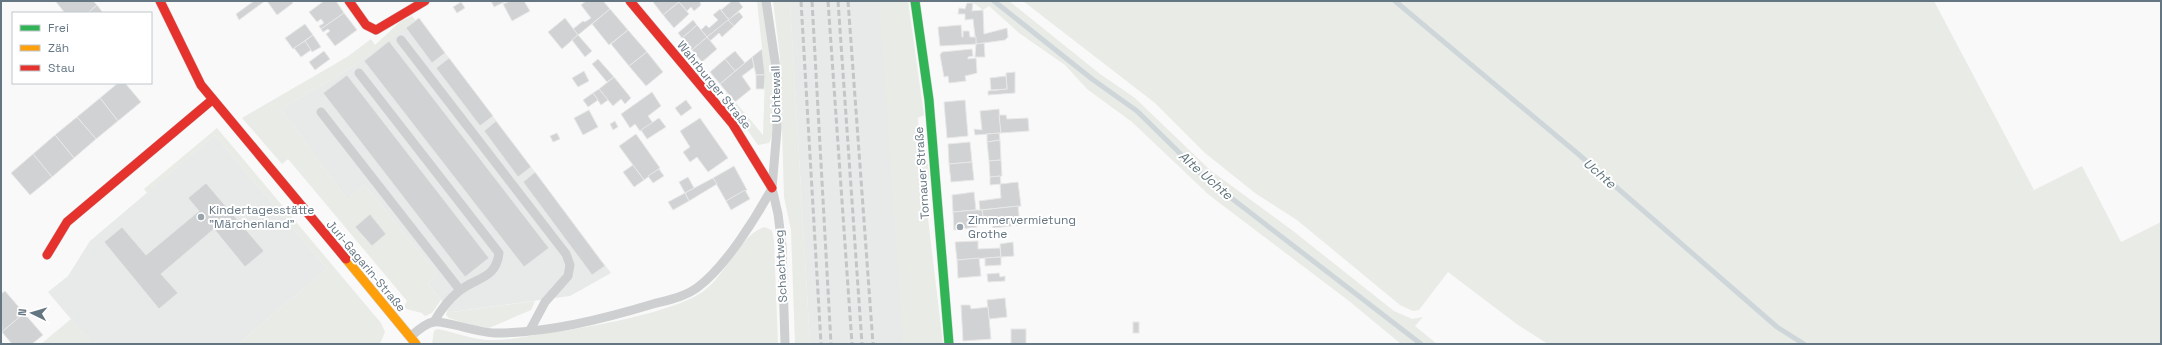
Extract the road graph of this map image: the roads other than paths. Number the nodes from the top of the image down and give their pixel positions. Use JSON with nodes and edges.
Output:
{"nodes":[{"id":1,"x":160,"y":1,"type":"edge"},
{"id":2,"x":349,"y":1,"type":"edge"},
{"id":3,"x":425,"y":1,"type":"edge"},
{"id":4,"x":630,"y":1,"type":"edge"},
{"id":5,"x":766,"y":1,"type":"edge"},
{"id":6,"x":915,"y":1,"type":"edge"},
{"id":7,"x":401,"y":40,"type":"dead end"},
{"id":8,"x":359,"y":73,"type":"dead end"},
{"id":9,"x":212,"y":100,"type":"junction"},
{"id":10,"x":321,"y":112,"type":"dead end"},
{"id":11,"x":772,"y":188,"type":"junction"},
{"id":12,"x":47,"y":256,"type":"dead end"},
{"id":13,"x":460,"y":290,"type":"junction"},
{"id":14,"x":434,"y":322,"type":"junction"},
{"id":15,"x":530,"y":330,"type":"junction"},
{"id":16,"x":413,"y":340,"type":"edge"},
{"id":17,"x":785,"y":344,"type":"edge"},
{"id":18,"x":949,"y":344,"type":"edge"}],
"edges":[{"from":1,"to":9,"type":"street","name":"Juri-Gagarin-Straße"},
{"from":2,"to":3,"type":"street"},
{"from":4,"to":11,"type":"street","name":"Wahrburger Straße"},
{"from":5,"to":11,"type":"lane","name":"Uchtewall"},
{"from":6,"to":18,"type":"street","name":"Tornauer Straße"},
{"from":7,"to":15,"type":"lane"},
{"from":8,"to":13,"type":"lane"},
{"from":9,"to":12,"type":"street"},
{"from":9,"to":16,"type":"street","name":"Juri-Gagarin-Straße"},
{"from":10,"to":13,"type":"lane"},
{"from":11,"to":15,"type":"lane"},
{"from":11,"to":17,"type":"lane","name":"Schachtweg"},
{"from":13,"to":14,"type":"lane"},
{"from":14,"to":15,"type":"lane"},
{"from":14,"to":16,"type":"lane"}]}
